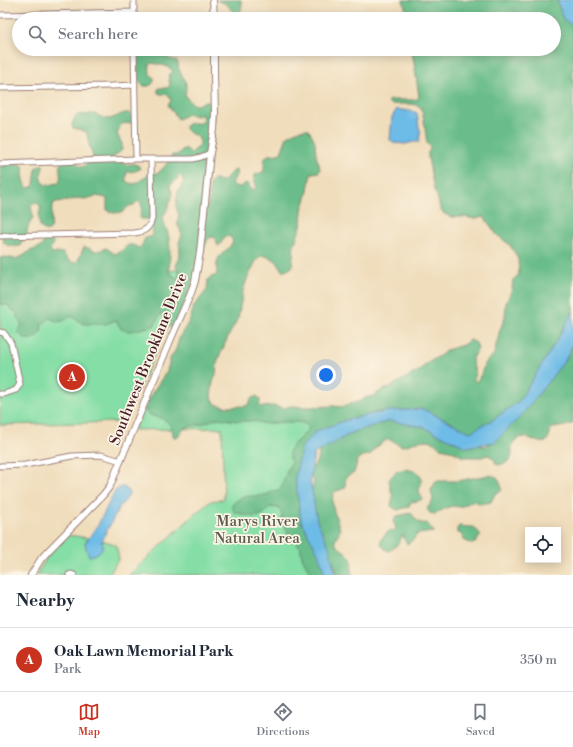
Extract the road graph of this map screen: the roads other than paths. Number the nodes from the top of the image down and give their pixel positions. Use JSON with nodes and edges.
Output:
{"nodes":[{"id":1,"x":134,"y":0,"type":"edge"},
{"id":2,"x":213,"y":0,"type":"edge"},
{"id":3,"x":134,"y":12,"type":"edge"},
{"id":4,"x":214,"y":12,"type":"edge"},
{"id":5,"x":0,"y":15,"type":"edge"},
{"id":6,"x":12,"y":15,"type":"edge"},
{"id":7,"x":134,"y":56,"type":"edge"},
{"id":8,"x":214,"y":56,"type":"edge"},
{"id":9,"x":135,"y":85,"type":"junction"},
{"id":10,"x":0,"y":88,"type":"edge"},
{"id":11,"x":210,"y":153,"type":"junction"},
{"id":12,"x":136,"y":159,"type":"junction"},
{"id":13,"x":151,"y":160,"type":"junction"},
{"id":14,"x":0,"y":164,"type":"edge"},
{"id":15,"x":0,"y":236,"type":"edge"},
{"id":16,"x":0,"y":332,"type":"edge"},
{"id":17,"x":0,"y":394,"type":"edge"},
{"id":18,"x":121,"y":461,"type":"junction"},
{"id":19,"x":0,"y":466,"type":"edge"},
{"id":20,"x":31,"y":575,"type":"edge"},
{"id":21,"x":69,"y":575,"type":"edge"},
{"id":22,"x":74,"y":575,"type":"edge"}],
"edges":[{"from":1,"to":3,"type":"street"},
{"from":2,"to":4,"type":"street"},
{"from":5,"to":6,"type":"street"},
{"from":7,"to":9,"type":"street"},
{"from":8,"to":11,"type":"street","name":"Southwest Brooklane Drive"},
{"from":9,"to":10,"type":"street"},
{"from":9,"to":12,"type":"street"},
{"from":11,"to":13,"type":"street"},
{"from":11,"to":18,"type":"street","name":"Southwest Brooklane Drive"},
{"from":12,"to":13,"type":"street"},
{"from":12,"to":14,"type":"street"},
{"from":13,"to":15,"type":"street"},
{"from":16,"to":17,"type":"street"},
{"from":18,"to":19,"type":"street"},
{"from":18,"to":20,"type":"street","name":"Southwest Brooklane Drive"},
{"from":21,"to":22,"type":"street"}]}
